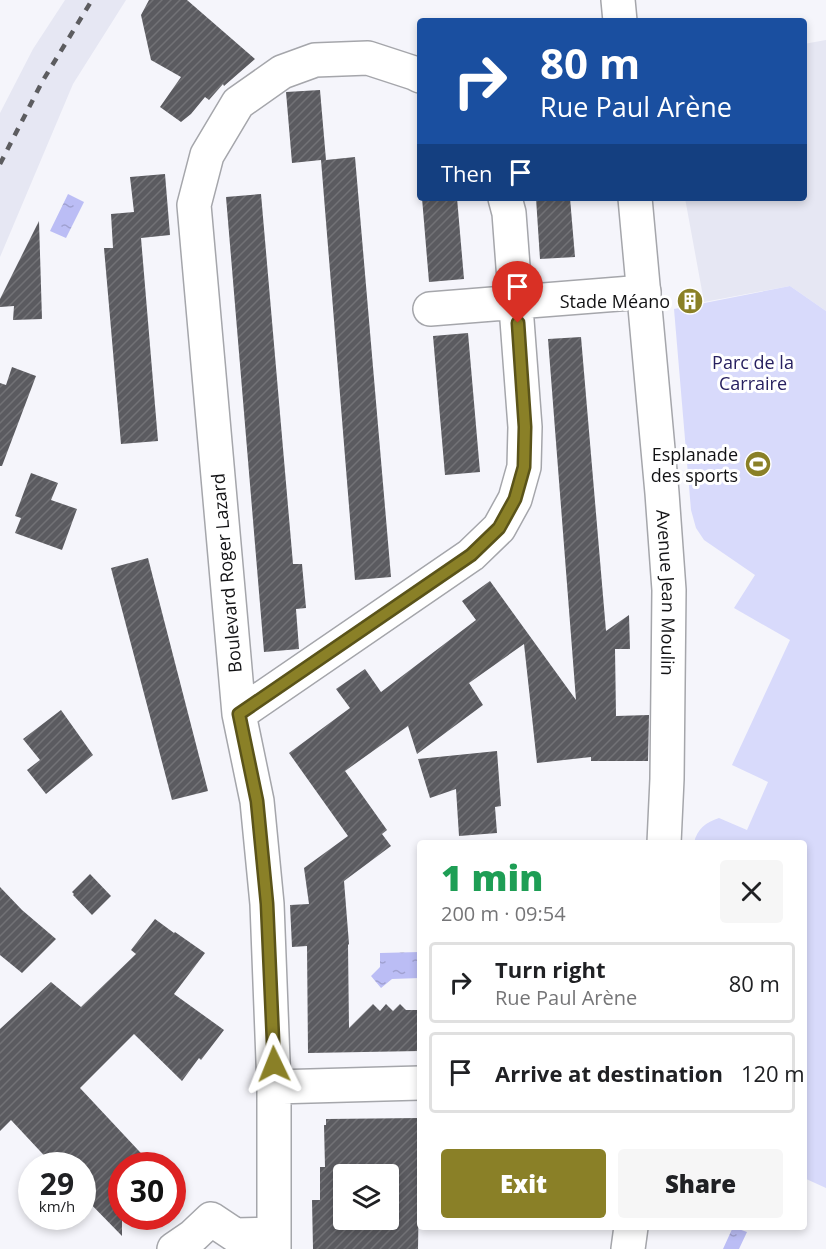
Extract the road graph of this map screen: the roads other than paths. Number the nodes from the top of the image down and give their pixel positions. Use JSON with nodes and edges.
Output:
{"nodes":[{"id":1,"x":618,"y":0,"type":"edge"},
{"id":2,"x":620,"y":18,"type":"edge"},
{"id":3,"x":417,"y":74,"type":"edge"},
{"id":4,"x":506,"y":201,"type":"edge"},
{"id":5,"x":635,"y":201,"type":"edge"},
{"id":6,"x":644,"y":292,"type":"junction"},
{"id":7,"x":516,"y":302,"type":"junction"},
{"id":8,"x":430,"y":309,"type":"dead end"},
{"id":9,"x":239,"y":714,"type":"junction"},
{"id":10,"x":664,"y":840,"type":"edge"},
{"id":11,"x":417,"y":1083,"type":"edge"},
{"id":12,"x":274,"y":1087,"type":"junction"},
{"id":13,"x":631,"y":1230,"type":"edge"},
{"id":14,"x":274,"y":1242,"type":"edge"},
{"id":15,"x":174,"y":1249,"type":"edge"},
{"id":16,"x":628,"y":1249,"type":"edge"}],
"edges":[{"from":1,"to":2,"type":"street"},
{"from":3,"to":9,"type":"street","name":"Boulevard Roger Lazard"},
{"from":4,"to":7,"type":"street"},
{"from":5,"to":6,"type":"street","name":"Avenue Jean Moulin"},
{"from":6,"to":7,"type":"street"},
{"from":6,"to":10,"type":"street","name":"Avenue Jean Moulin"},
{"from":7,"to":8,"type":"street"},
{"from":7,"to":9,"type":"street"},
{"from":9,"to":12,"type":"street","name":"Boulevard Roger Lazard"},
{"from":11,"to":12,"type":"street"},
{"from":12,"to":14,"type":"street","name":"Boulevard Roger Lazard"},
{"from":13,"to":16,"type":"street"},
{"from":14,"to":15,"type":"street"}]}
